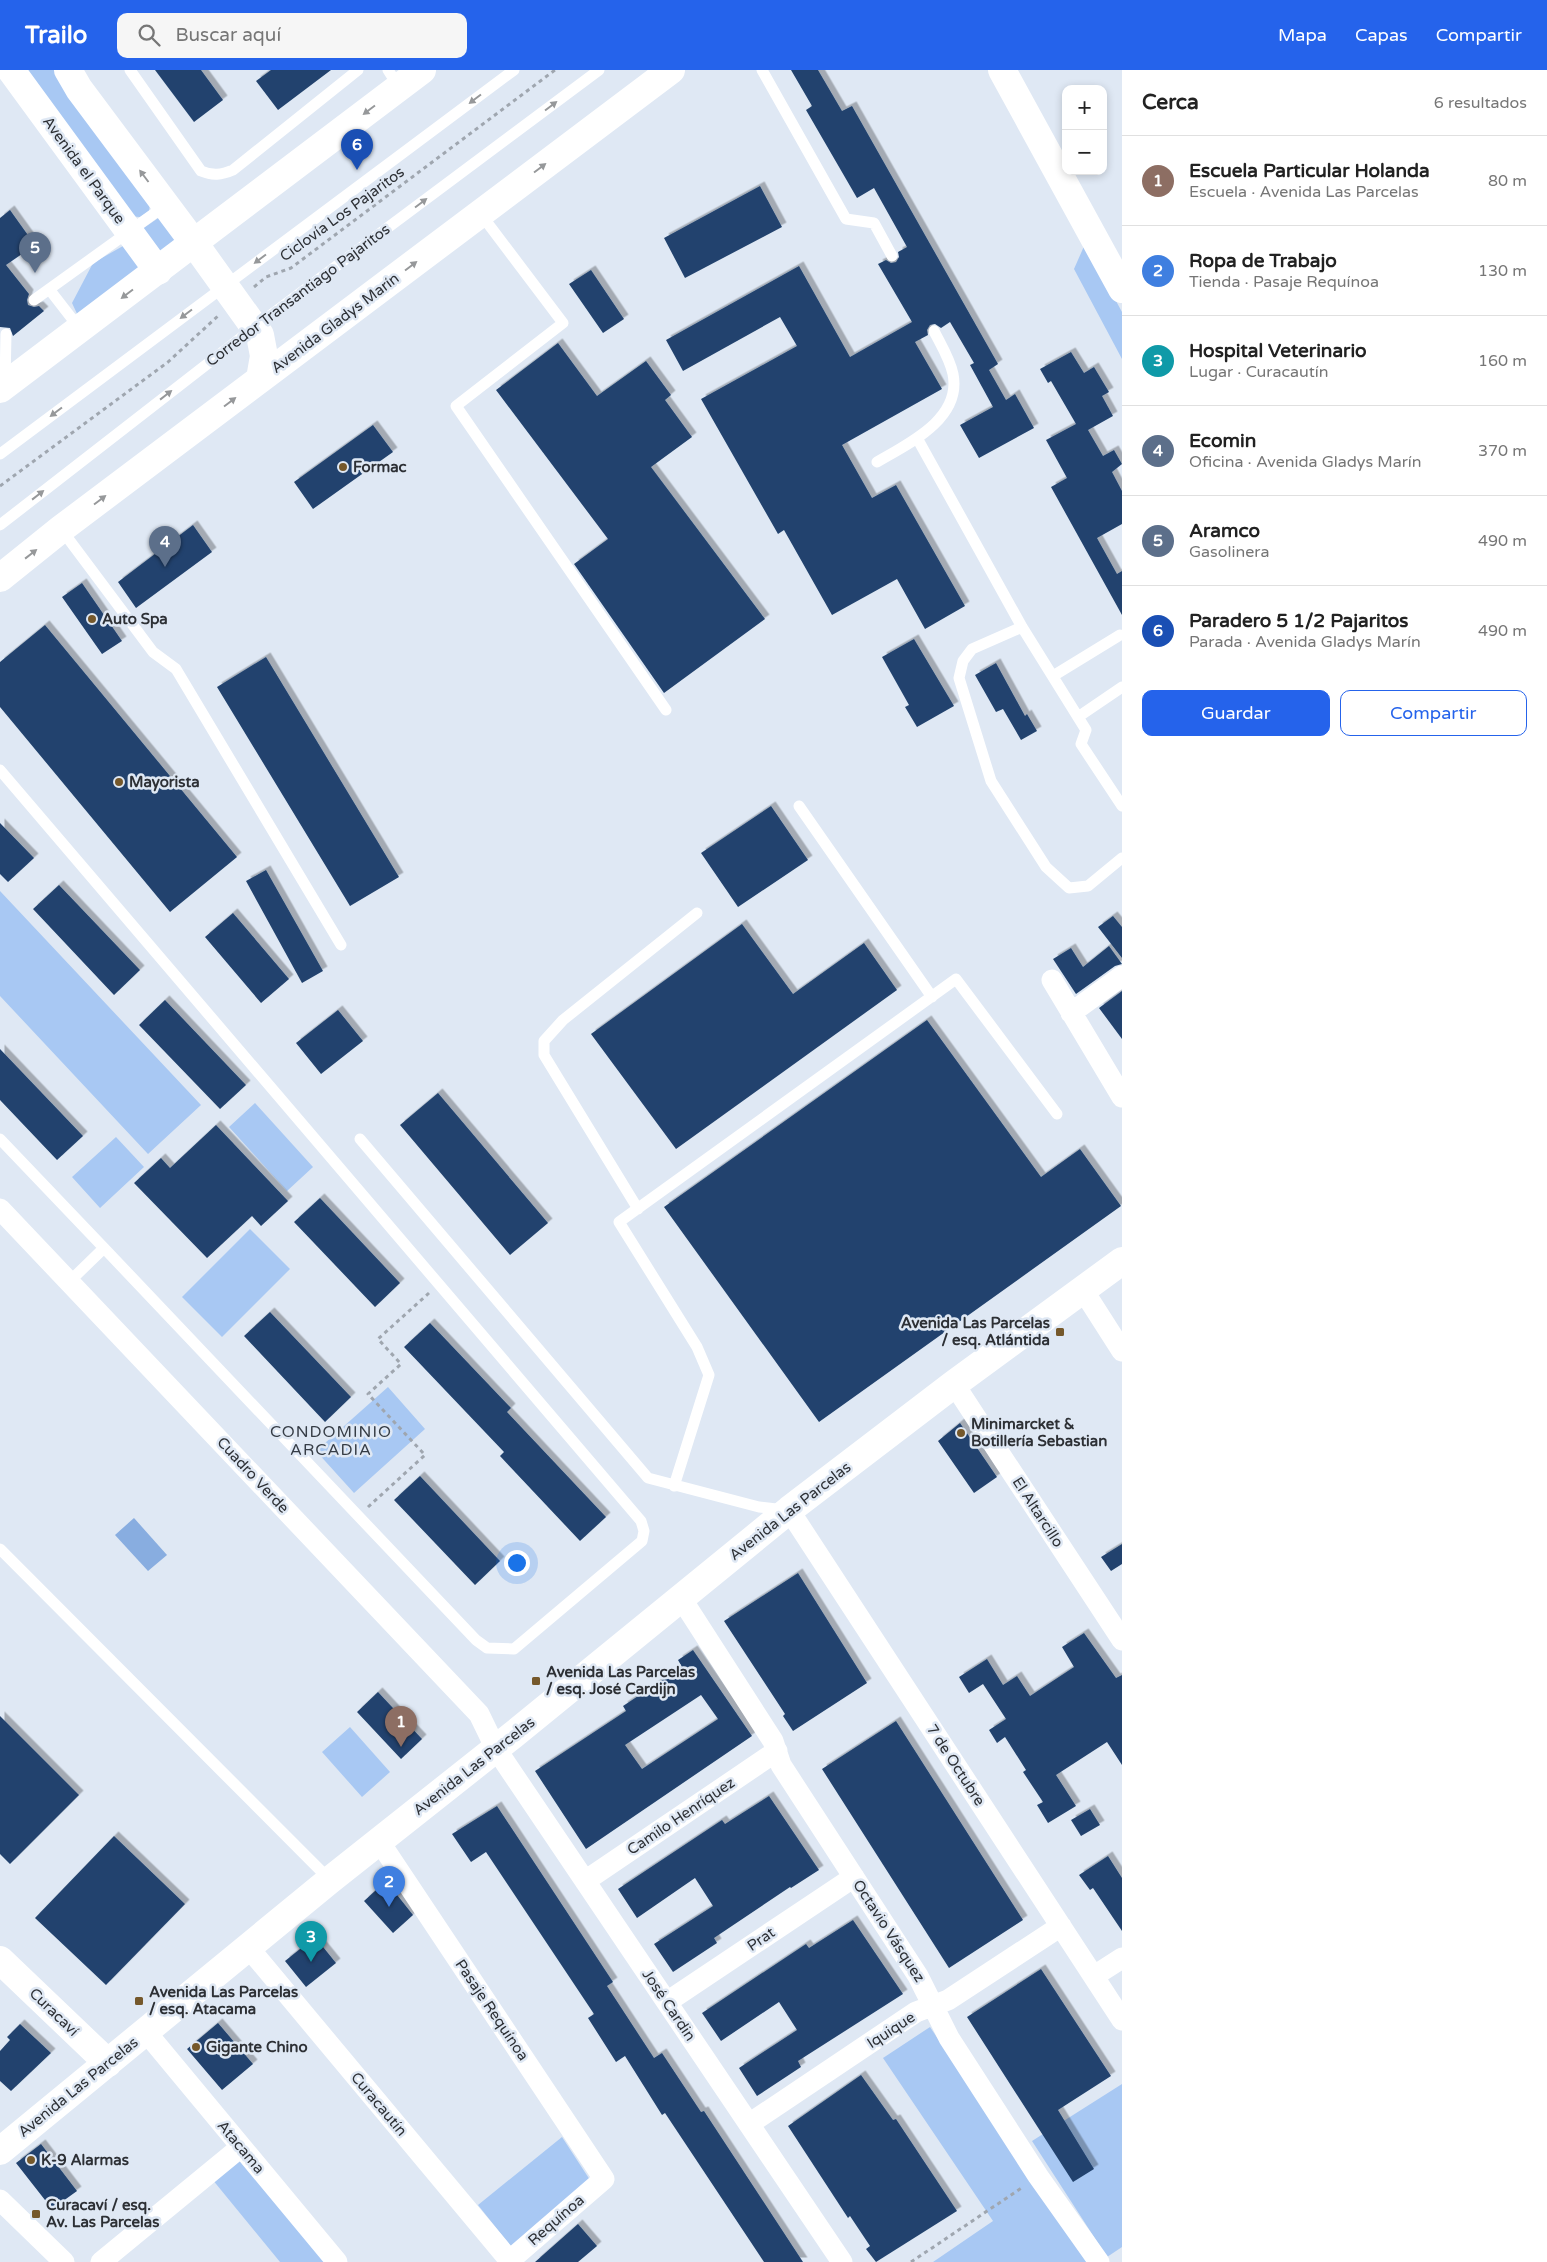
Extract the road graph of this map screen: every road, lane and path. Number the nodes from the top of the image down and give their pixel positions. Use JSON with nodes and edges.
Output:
{"nodes":[{"id":1,"x":11,"y":70,"type":"edge"},
{"id":2,"x":68,"y":70,"type":"edge"},
{"id":3,"x":130,"y":70,"type":"edge"},
{"id":4,"x":358,"y":70,"type":"edge"},
{"id":5,"x":422,"y":70,"type":"edge"},
{"id":6,"x":514,"y":70,"type":"edge"},
{"id":7,"x":555,"y":70,"type":"edge"},
{"id":8,"x":598,"y":70,"type":"edge"},
{"id":9,"x":671,"y":70,"type":"edge"},
{"id":10,"x":762,"y":70,"type":"edge"},
{"id":11,"x":1002,"y":70,"type":"edge"},
{"id":12,"x":393,"y":78,"type":"edge"},
{"id":13,"x":166,"y":205,"type":"junction"},
{"id":14,"x":480,"y":213,"type":"junction"},
{"id":15,"x":129,"y":231,"type":"junction"},
{"id":16,"x":194,"y":243,"type":"junction"},
{"id":17,"x":892,"y":256,"type":"dead end"},
{"id":18,"x":158,"y":271,"type":"junction"},
{"id":19,"x":50,"y":289,"type":"junction"},
{"id":20,"x":1122,"y":289,"type":"edge"},
{"id":21,"x":230,"y":292,"type":"junction"},
{"id":22,"x":34,"y":300,"type":"dead end"},
{"id":23,"x":256,"y":326,"type":"junction"},
{"id":24,"x":80,"y":329,"type":"junction"},
{"id":25,"x":934,"y":331,"type":"dead end"},
{"id":26,"x":6,"y":334,"type":"dead end"},
{"id":27,"x":260,"y":379,"type":"junction"},
{"id":28,"x":2,"y":387,"type":"edge"},
{"id":29,"x":917,"y":438,"type":"junction"},
{"id":30,"x":0,"y":454,"type":"edge"},
{"id":31,"x":877,"y":462,"type":"dead end"},
{"id":32,"x":0,"y":486,"type":"edge"},
{"id":33,"x":0,"y":525,"type":"edge"},
{"id":34,"x":61,"y":529,"type":"junction"},
{"id":35,"x":0,"y":578,"type":"edge"},
{"id":36,"x":1022,"y":627,"type":"junction"},
{"id":37,"x":1120,"y":635,"type":"dead end"},
{"id":38,"x":1053,"y":676,"type":"junction"},
{"id":39,"x":1122,"y":687,"type":"edge"},
{"id":40,"x":666,"y":710,"type":"dead end"},
{"id":41,"x":1078,"y":717,"type":"junction"},
{"id":42,"x":0,"y":770,"type":"edge"},
{"id":43,"x":799,"y":806,"type":"dead end"},
{"id":44,"x":1122,"y":806,"type":"edge"},
{"id":45,"x":1122,"y":858,"type":"edge"},
{"id":46,"x":696,"y":913,"type":"dead end"},
{"id":47,"x":340,"y":945,"type":"dead end"},
{"id":48,"x":1122,"y":976,"type":"edge"},
{"id":49,"x":1052,"y":980,"type":"dead end"},
{"id":50,"x":932,"y":997,"type":"junction"},
{"id":51,"x":1071,"y":1013,"type":"junction"},
{"id":52,"x":1122,"y":1097,"type":"edge"},
{"id":53,"x":1057,"y":1114,"type":"dead end"},
{"id":54,"x":0,"y":1139,"type":"edge"},
{"id":55,"x":360,"y":1139,"type":"dead end"},
{"id":56,"x":638,"y":1208,"type":"junction"},
{"id":57,"x":0,"y":1209,"type":"edge"},
{"id":58,"x":104,"y":1248,"type":"junction"},
{"id":59,"x":1122,"y":1261,"type":"edge"},
{"id":60,"x":69,"y":1282,"type":"junction"},
{"id":61,"x":439,"y":1284,"type":"junction"},
{"id":62,"x":1083,"y":1290,"type":"junction"},
{"id":63,"x":1122,"y":1350,"type":"edge"},
{"id":64,"x":954,"y":1384,"type":"junction"},
{"id":65,"x":674,"y":1486,"type":"junction"},
{"id":66,"x":789,"y":1510,"type":"junction"},
{"id":67,"x":358,"y":1516,"type":"junction"},
{"id":68,"x":0,"y":1548,"type":"edge"},
{"id":69,"x":681,"y":1598,"type":"junction"},
{"id":70,"x":1122,"y":1640,"type":"edge"},
{"id":71,"x":496,"y":1748,"type":"junction"},
{"id":72,"x":776,"y":1751,"type":"junction"},
{"id":73,"x":379,"y":1841,"type":"junction"},
{"id":74,"x":854,"y":1877,"type":"junction"},
{"id":75,"x":330,"y":1880,"type":"junction"},
{"id":76,"x":585,"y":1881,"type":"junction"},
{"id":77,"x":1062,"y":1926,"type":"junction"},
{"id":78,"x":248,"y":1947,"type":"junction"},
{"id":79,"x":1122,"y":1958,"type":"edge"},
{"id":80,"x":0,"y":1960,"type":"edge"},
{"id":81,"x":1094,"y":1976,"type":"junction"},
{"id":82,"x":667,"y":2002,"type":"junction"},
{"id":83,"x":934,"y":2006,"type":"junction"},
{"id":84,"x":1122,"y":2020,"type":"edge"},
{"id":85,"x":146,"y":2032,"type":"junction"},
{"id":86,"x":108,"y":2064,"type":"junction"},
{"id":87,"x":749,"y":2124,"type":"junction"},
{"id":88,"x":241,"y":2147,"type":"junction"},
{"id":89,"x":0,"y":2151,"type":"edge"},
{"id":90,"x":1038,"y":2176,"type":"junction"},
{"id":91,"x":604,"y":2179,"type":"joint"},
{"id":92,"x":0,"y":2200,"type":"edge"},
{"id":93,"x":509,"y":2261,"type":"edge"},
{"id":94,"x":64,"y":2262,"type":"edge"},
{"id":95,"x":101,"y":2262,"type":"edge"},
{"id":96,"x":337,"y":2262,"type":"edge"},
{"id":97,"x":842,"y":2262,"type":"edge"},
{"id":98,"x":911,"y":2262,"type":"edge"},
{"id":99,"x":1099,"y":2262,"type":"edge"}],
"edges":[{"from":1,"to":15,"type":"street","name":"Avenida el Parque"},
{"from":13,"to":2,"type":"street","one_way":true},
{"from":3,"to":4,"type":"lane"},
{"from":5,"to":12,"type":"street"},
{"from":6,"to":21,"type":"lane","one_way":true},
{"from":7,"to":21,"type":"path","name":"Ciclovía Los Pajaritos"},
{"from":23,"to":8,"type":"lane","name":"Corredor Transantiago Pajaritos","one_way":true},
{"from":14,"to":9,"type":"street","name":"Avenida Gladys Marín","one_way":true},
{"from":10,"to":17,"type":"lane"},
{"from":11,"to":20,"type":"street"},
{"from":12,"to":16,"type":"street","one_way":true},
{"from":13,"to":15,"type":"lane"},
{"from":13,"to":16,"type":"street"},
{"from":27,"to":14,"type":"street","name":"Avenida Gladys Marín","one_way":true},
{"from":14,"to":40,"type":"lane"},
{"from":15,"to":18,"type":"street","name":"Avenida el Parque"},
{"from":15,"to":19,"type":"lane"},
{"from":16,"to":18,"type":"street"},
{"from":16,"to":21,"type":"street"},
{"from":18,"to":24,"type":"street","one_way":true},
{"from":19,"to":22,"type":"lane"},
{"from":19,"to":24,"type":"lane"},
{"from":21,"to":23,"type":"street"},
{"from":21,"to":30,"type":"lane","one_way":true},
{"from":21,"to":32,"type":"path","name":"Ciclovía Los Pajaritos"},
{"from":23,"to":27,"type":"street"},
{"from":33,"to":23,"type":"lane","name":"Corredor Transantiago Pajaritos","one_way":true},
{"from":24,"to":28,"type":"street"},
{"from":25,"to":29,"type":"lane"},
{"from":26,"to":28,"type":"lane"},
{"from":34,"to":27,"type":"street","name":"Avenida Gladys Marín","one_way":true},
{"from":29,"to":31,"type":"lane"},
{"from":29,"to":36,"type":"lane"},
{"from":35,"to":34,"type":"street","name":"Avenida Gladys Marín","one_way":true},
{"from":34,"to":47,"type":"lane"},
{"from":36,"to":38,"type":"lane"},
{"from":36,"to":45,"type":"lane"},
{"from":37,"to":38,"type":"lane"},
{"from":38,"to":41,"type":"lane"},
{"from":39,"to":41,"type":"lane"},
{"from":41,"to":44,"type":"lane"},
{"from":42,"to":61,"type":"lane"},
{"from":43,"to":50,"type":"lane"},
{"from":46,"to":56,"type":"lane"},
{"from":48,"to":51,"type":"street"},
{"from":49,"to":51,"type":"street"},
{"from":50,"to":53,"type":"lane"},
{"from":50,"to":56,"type":"lane"},
{"from":51,"to":52,"type":"street"},
{"from":54,"to":58,"type":"lane"},
{"from":55,"to":65,"type":"lane"},
{"from":56,"to":65,"type":"lane"},
{"from":57,"to":60,"type":"street","name":"Cuadro Verde"},
{"from":58,"to":60,"type":"lane"},
{"from":58,"to":67,"type":"lane"},
{"from":59,"to":62,"type":"street","name":"Avenida Las Parcelas"},
{"from":60,"to":71,"type":"street","name":"Cuadro Verde"},
{"from":61,"to":67,"type":"path"},
{"from":61,"to":67,"type":"lane"},
{"from":62,"to":63,"type":"street"},
{"from":62,"to":64,"type":"street","name":"Avenida Las Parcelas"},
{"from":64,"to":66,"type":"street","name":"Avenida Las Parcelas"},
{"from":64,"to":70,"type":"street","name":"El Altarcillo"},
{"from":65,"to":66,"type":"lane"},
{"from":66,"to":69,"type":"street","name":"Avenida Las Parcelas"},
{"from":66,"to":77,"type":"street","name":"7 de Octubre"},
{"from":68,"to":75,"type":"lane"},
{"from":69,"to":71,"type":"street","name":"Avenida Las Parcelas"},
{"from":69,"to":72,"type":"street","name":"Octavio Vásquez"},
{"from":71,"to":73,"type":"street","name":"Avenida Las Parcelas"},
{"from":71,"to":76,"type":"street","name":"José Cardin"},
{"from":72,"to":74,"type":"street","name":"Octavio Vásquez"},
{"from":72,"to":76,"type":"street","name":"Camilo Henríquez"},
{"from":73,"to":75,"type":"street","name":"Avenida Las Parcelas"},
{"from":73,"to":91,"type":"street","name":"Pasaje Requínoa"},
{"from":74,"to":82,"type":"street","name":"Prat"},
{"from":74,"to":83,"type":"street","name":"Octavio Vásquez"},
{"from":75,"to":78,"type":"street","name":"Avenida Las Parcelas"},
{"from":76,"to":82,"type":"street","name":"José Cardin"},
{"from":77,"to":81,"type":"street","name":"7 de Octubre"},
{"from":77,"to":83,"type":"street","name":"Iquique"},
{"from":78,"to":85,"type":"street","name":"Avenida Las Parcelas"},
{"from":78,"to":93,"type":"street","name":"Curacautín"},
{"from":79,"to":81,"type":"street"},
{"from":80,"to":86,"type":"street","name":"Curacaví"},
{"from":81,"to":84,"type":"street","name":"7 de Octubre"},
{"from":82,"to":87,"type":"street","name":"José Cardin"},
{"from":83,"to":87,"type":"street","name":"Iquique"},
{"from":83,"to":90,"type":"street","name":"Octavio Vásquez"},
{"from":85,"to":86,"type":"street","name":"Avenida Las Parcelas"},
{"from":85,"to":88,"type":"street","name":"Atacama"},
{"from":86,"to":89,"type":"street","name":"Avenida Las Parcelas"},
{"from":87,"to":97,"type":"street","name":"José Cardin"},
{"from":88,"to":95,"type":"street"},
{"from":88,"to":96,"type":"street","name":"Atacama"},
{"from":90,"to":98,"type":"path"},
{"from":90,"to":99,"type":"street","name":"Octavio Vásquez"},
{"from":91,"to":93,"type":"street","name":"Requínoa"},
{"from":92,"to":94,"type":"street"}]}
